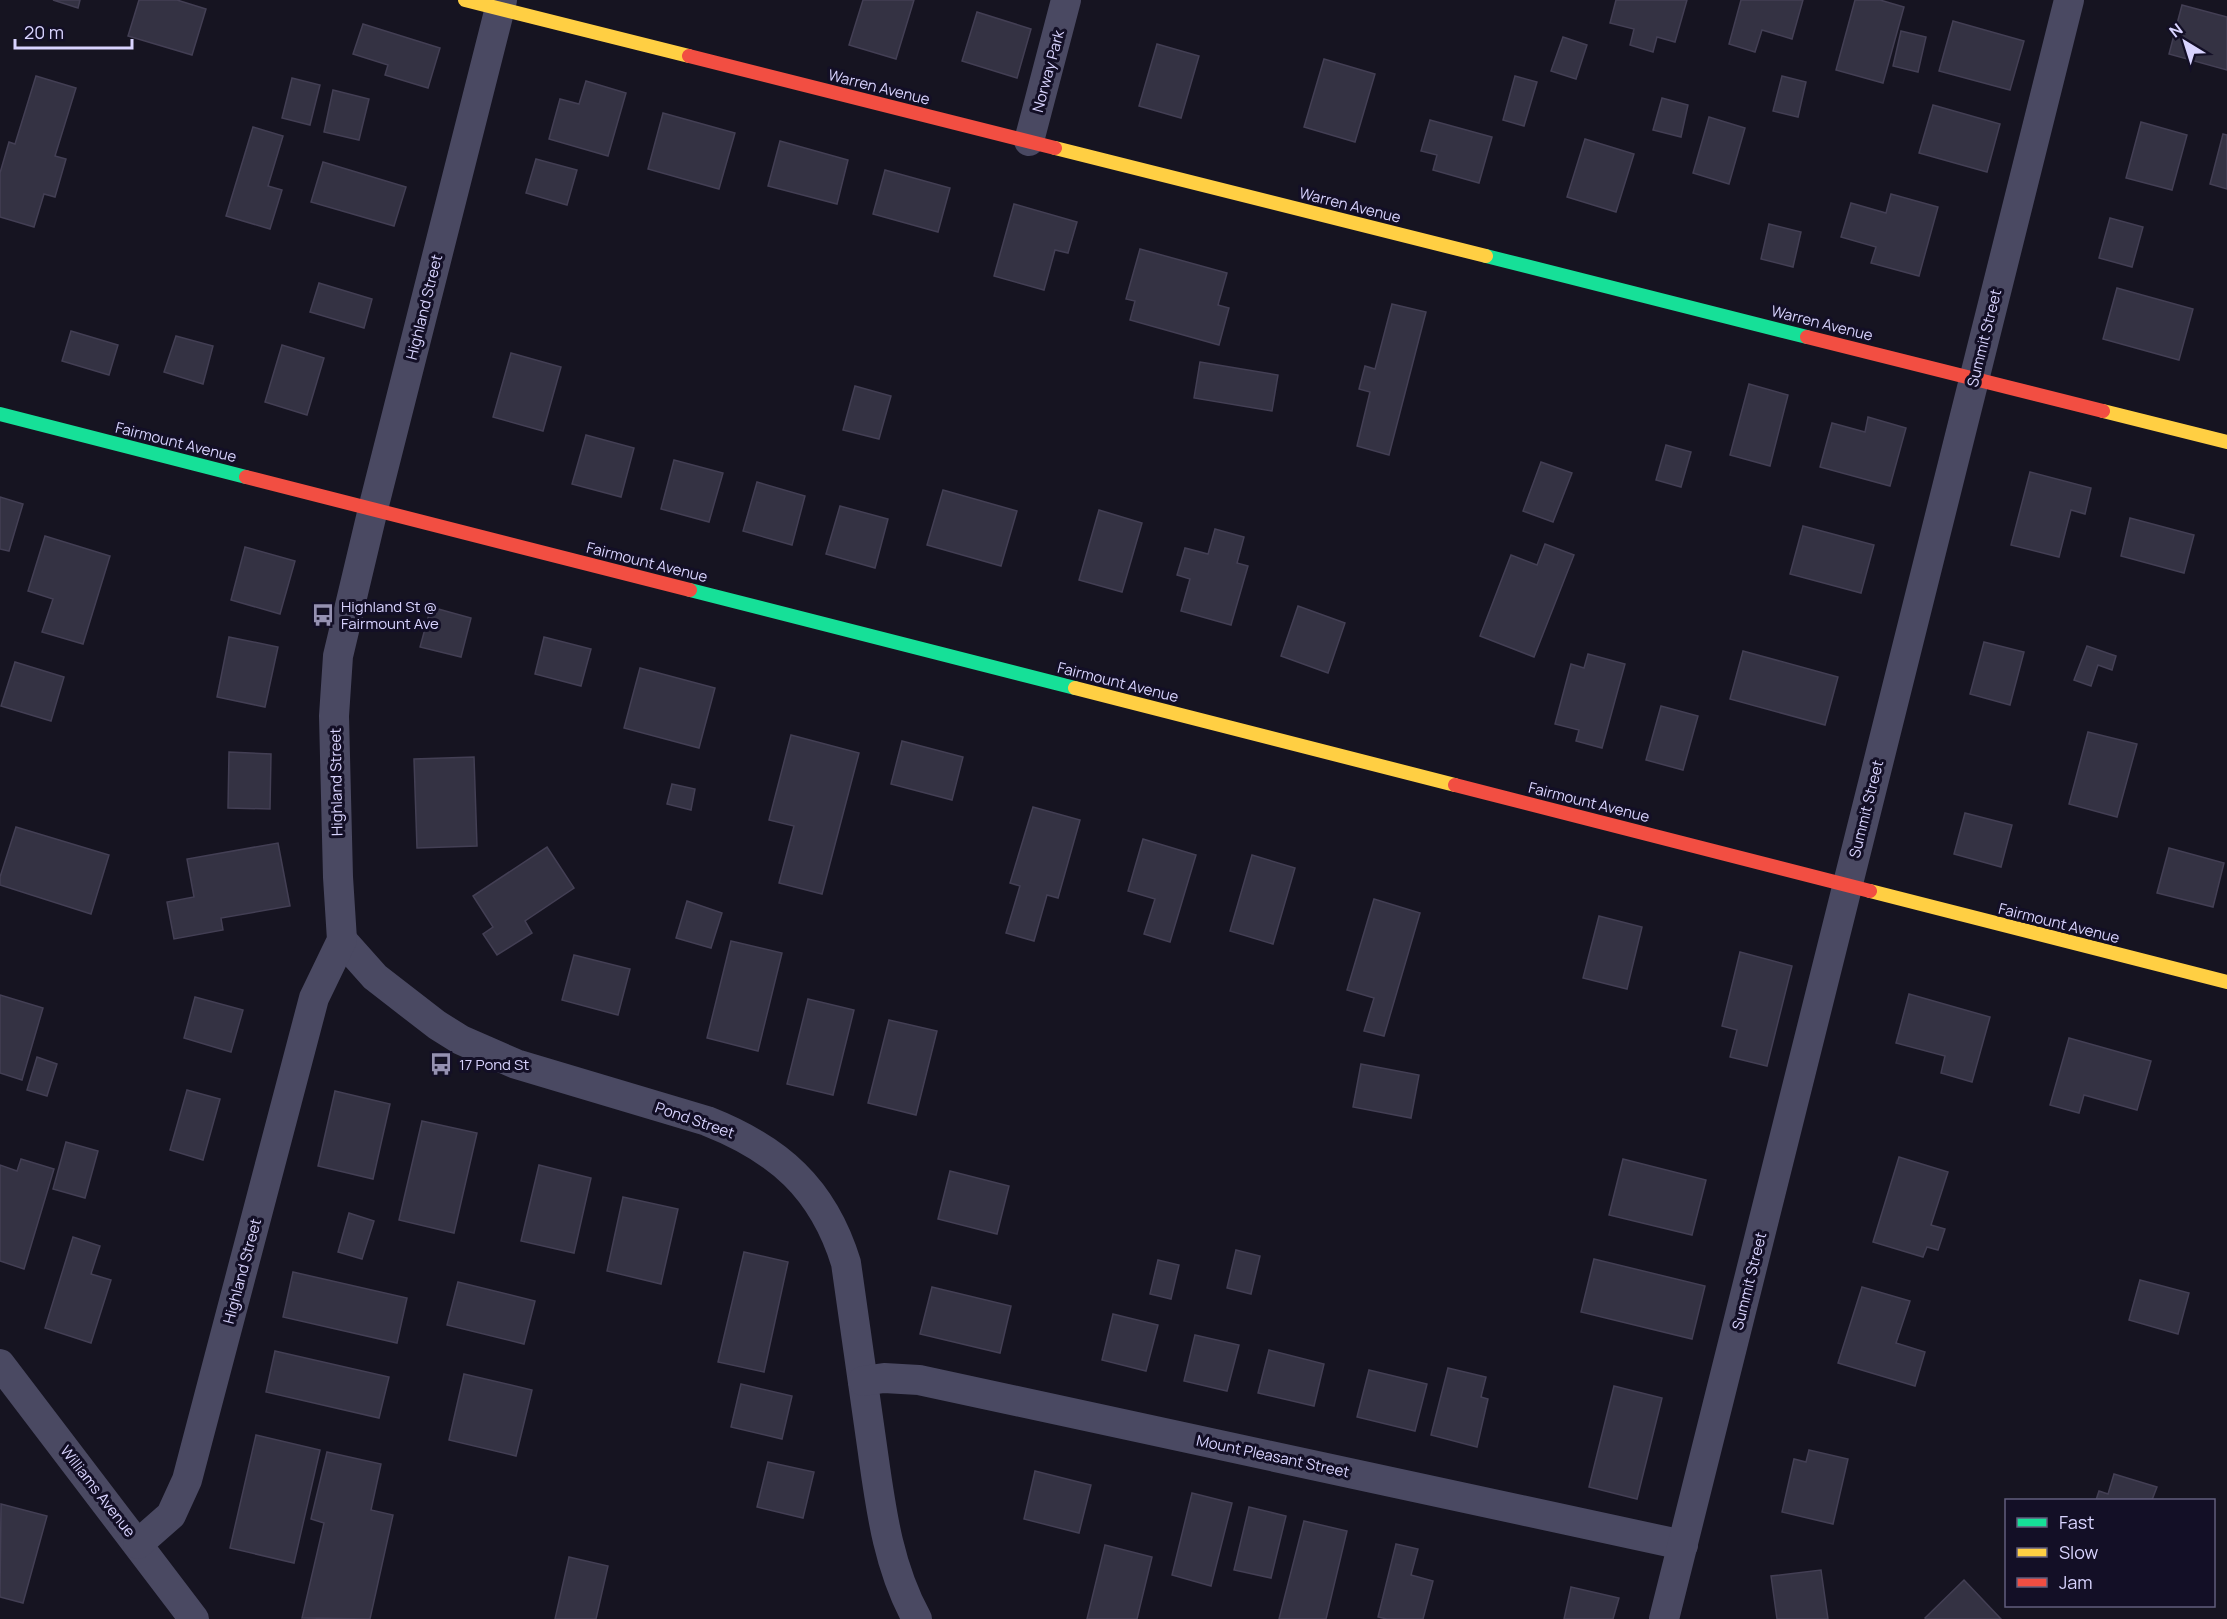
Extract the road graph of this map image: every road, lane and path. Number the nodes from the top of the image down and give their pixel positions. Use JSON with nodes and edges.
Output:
{"nodes":[{"id":1,"x":465,"y":0,"type":"edge"},
{"id":2,"x":1066,"y":0,"type":"edge"},
{"id":3,"x":2069,"y":0,"type":"edge"},
{"id":4,"x":500,"y":4,"type":"edge"},
{"id":5,"x":1029,"y":141,"type":"junction"},
{"id":6,"x":1974,"y":378,"type":"junction"},
{"id":7,"x":0,"y":414,"type":"edge"},
{"id":8,"x":2227,"y":442,"type":"edge"},
{"id":9,"x":373,"y":509,"type":"junction"},
{"id":10,"x":1847,"y":885,"type":"junction"},
{"id":11,"x":342,"y":940,"type":"junction"},
{"id":12,"x":2227,"y":982,"type":"edge"},
{"id":13,"x":0,"y":1364,"type":"edge"},
{"id":14,"x":863,"y":1381,"type":"junction"},
{"id":15,"x":138,"y":1544,"type":"junction"},
{"id":16,"x":1683,"y":1545,"type":"junction"},
{"id":17,"x":194,"y":1619,"type":"edge"},
{"id":18,"x":917,"y":1619,"type":"edge"},
{"id":19,"x":1664,"y":1619,"type":"edge"}],
"edges":[{"from":1,"to":4,"type":"street","name":"Warren Avenue"},
{"from":2,"to":5,"type":"street","name":"Norway Park"},
{"from":3,"to":6,"type":"street","name":"Summit Street"},
{"from":4,"to":5,"type":"street","name":"Warren Avenue"},
{"from":4,"to":9,"type":"street","name":"Highland Street"},
{"from":5,"to":6,"type":"street","name":"Warren Avenue"},
{"from":6,"to":8,"type":"street","name":"Warren Avenue"},
{"from":6,"to":10,"type":"street","name":"Summit Street"},
{"from":7,"to":9,"type":"street","name":"Fairmount Avenue"},
{"from":9,"to":10,"type":"street","name":"Fairmount Avenue"},
{"from":9,"to":11,"type":"street","name":"Highland Street"},
{"from":10,"to":12,"type":"street","name":"Fairmount Avenue"},
{"from":10,"to":16,"type":"street","name":"Summit Street"},
{"from":11,"to":14,"type":"street","name":"Pond Street"},
{"from":11,"to":15,"type":"street","name":"Highland Street"},
{"from":13,"to":15,"type":"street","name":"Williams Avenue"},
{"from":14,"to":16,"type":"street","name":"Mount Pleasant Street"},
{"from":14,"to":18,"type":"street","name":"Pond Street"},
{"from":15,"to":17,"type":"street","name":"Williams Avenue"},
{"from":16,"to":19,"type":"street","name":"Summit Street"}]}
